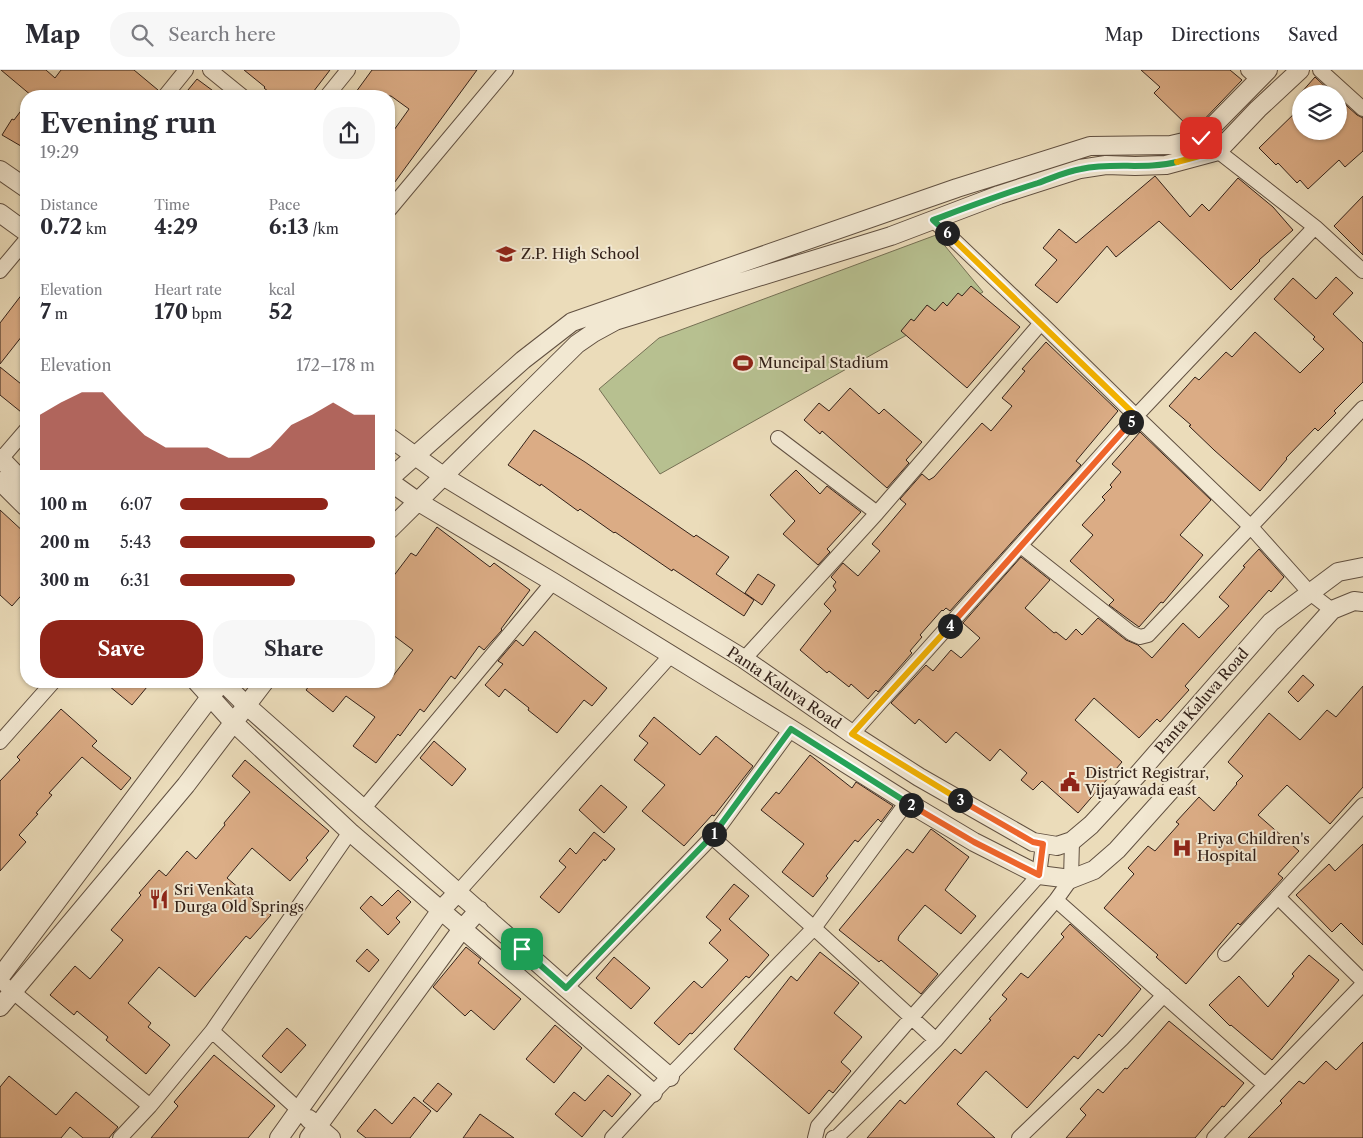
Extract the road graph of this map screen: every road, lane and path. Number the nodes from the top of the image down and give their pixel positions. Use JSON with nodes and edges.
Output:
{"nodes":[{"id":1,"x":186,"y":70,"type":"edge"},
{"id":2,"x":210,"y":70,"type":"edge"},
{"id":3,"x":348,"y":70,"type":"edge"},
{"id":4,"x":506,"y":70,"type":"edge"},
{"id":5,"x":1300,"y":70,"type":"edge"},
{"id":6,"x":1320,"y":70,"type":"edge"},
{"id":7,"x":1258,"y":73,"type":"edge"},
{"id":8,"x":170,"y":90,"type":"edge"},
{"id":9,"x":235,"y":90,"type":"edge"},
{"id":10,"x":332,"y":90,"type":"edge"},
{"id":11,"x":1363,"y":109,"type":"edge"},
{"id":12,"x":1201,"y":138,"type":"junction"},
{"id":13,"x":1218,"y":151,"type":"junction"},
{"id":14,"x":0,"y":170,"type":"edge"},
{"id":15,"x":20,"y":184,"type":"edge"},
{"id":16,"x":395,"y":203,"type":"edge"},
{"id":17,"x":0,"y":213,"type":"edge"},
{"id":18,"x":933,"y":220,"type":"junction"},
{"id":19,"x":1315,"y":227,"type":"junction"},
{"id":20,"x":20,"y":228,"type":"edge"},
{"id":21,"x":20,"y":247,"type":"edge"},
{"id":22,"x":0,"y":271,"type":"edge"},
{"id":23,"x":1363,"y":271,"type":"edge"},
{"id":24,"x":1041,"y":323,"type":"junction"},
{"id":25,"x":1136,"y":416,"type":"junction"},
{"id":26,"x":1360,"y":416,"type":"edge"},
{"id":27,"x":20,"y":437,"type":"edge"},
{"id":28,"x":778,"y":438,"type":"dead end"},
{"id":29,"x":395,"y":441,"type":"edge"},
{"id":30,"x":416,"y":455,"type":"junction"},
{"id":31,"x":0,"y":459,"type":"edge"},
{"id":32,"x":395,"y":474,"type":"edge"},
{"id":33,"x":443,"y":476,"type":"junction"},
{"id":34,"x":20,"y":479,"type":"edge"},
{"id":35,"x":0,"y":481,"type":"edge"},
{"id":36,"x":395,"y":484,"type":"edge"},
{"id":37,"x":20,"y":501,"type":"edge"},
{"id":38,"x":417,"y":501,"type":"junction"},
{"id":39,"x":877,"y":513,"type":"junction"},
{"id":40,"x":395,"y":524,"type":"edge"},
{"id":41,"x":1251,"y":527,"type":"junction"},
{"id":42,"x":1021,"y":546,"type":"junction"},
{"id":43,"x":1363,"y":567,"type":"edge"},
{"id":44,"x":553,"y":582,"type":"junction"},
{"id":45,"x":1310,"y":593,"type":"junction"},
{"id":46,"x":1363,"y":602,"type":"edge"},
{"id":47,"x":1332,"y":610,"type":"junction"},
{"id":48,"x":671,"y":655,"type":"junction"},
{"id":49,"x":744,"y":658,"type":"junction"},
{"id":50,"x":48,"y":688,"type":"edge"},
{"id":51,"x":203,"y":688,"type":"edge"},
{"id":52,"x":216,"y":688,"type":"edge"},
{"id":53,"x":229,"y":688,"type":"edge"},
{"id":54,"x":259,"y":688,"type":"edge"},
{"id":55,"x":210,"y":696,"type":"junction"},
{"id":56,"x":246,"y":705,"type":"junction"},
{"id":57,"x":234,"y":722,"type":"junction"},
{"id":58,"x":791,"y":729,"type":"junction"},
{"id":59,"x":852,"y":734,"type":"junction"},
{"id":60,"x":0,"y":742,"type":"edge"},
{"id":61,"x":906,"y":802,"type":"junction"},
{"id":62,"x":1363,"y":805,"type":"edge"},
{"id":63,"x":364,"y":808,"type":"junction"},
{"id":64,"x":350,"y":832,"type":"junction"},
{"id":65,"x":712,"y":837,"type":"junction"},
{"id":66,"x":1072,"y":841,"type":"junction"},
{"id":67,"x":1043,"y":844,"type":"junction"},
{"id":68,"x":1039,"y":875,"type":"junction"},
{"id":69,"x":1071,"y":880,"type":"junction"},
{"id":70,"x":459,"y":892,"type":"junction"},
{"id":71,"x":1278,"y":897,"type":"junction"},
{"id":72,"x":1056,"y":900,"type":"junction"},
{"id":73,"x":441,"y":910,"type":"junction"},
{"id":74,"x":479,"y":910,"type":"junction"},
{"id":75,"x":814,"y":928,"type":"junction"},
{"id":76,"x":462,"y":929,"type":"junction"},
{"id":77,"x":1225,"y":954,"type":"dead end"},
{"id":78,"x":0,"y":977,"type":"edge"},
{"id":79,"x":1363,"y":982,"type":"edge"},
{"id":80,"x":6,"y":986,"type":"edge"},
{"id":81,"x":566,"y":988,"type":"junction"},
{"id":82,"x":1164,"y":995,"type":"junction"},
{"id":83,"x":0,"y":1007,"type":"edge"},
{"id":84,"x":912,"y":1017,"type":"junction"},
{"id":85,"x":212,"y":1031,"type":"junction"},
{"id":86,"x":936,"y":1040,"type":"junction"},
{"id":87,"x":670,"y":1077,"type":"junction"},
{"id":88,"x":1265,"y":1085,"type":"junction"},
{"id":89,"x":653,"y":1093,"type":"junction"},
{"id":90,"x":150,"y":1106,"type":"junction"},
{"id":91,"x":299,"y":1110,"type":"junction"},
{"id":92,"x":313,"y":1132,"type":"edge"},
{"id":93,"x":120,"y":1138,"type":"edge"},
{"id":94,"x":279,"y":1138,"type":"edge"},
{"id":95,"x":331,"y":1138,"type":"edge"},
{"id":96,"x":612,"y":1138,"type":"edge"},
{"id":97,"x":816,"y":1138,"type":"edge"},
{"id":98,"x":833,"y":1138,"type":"edge"},
{"id":99,"x":1019,"y":1138,"type":"edge"},
{"id":100,"x":1214,"y":1138,"type":"edge"}],
"edges":[{"from":1,"to":8,"type":"street"},
{"from":2,"to":9,"type":"street"},
{"from":3,"to":10,"type":"street"},
{"from":4,"to":16,"type":"street"},
{"from":5,"to":13,"type":"street"},
{"from":6,"to":11,"type":"street"},
{"from":7,"to":12,"type":"street"},
{"from":12,"to":13,"type":"street"},
{"from":12,"to":30,"type":"street"},
{"from":13,"to":18,"type":"street"},
{"from":13,"to":19,"type":"street"},
{"from":14,"to":15,"type":"street"},
{"from":17,"to":20,"type":"street"},
{"from":18,"to":24,"type":"street"},
{"from":18,"to":33,"type":"street"},
{"from":19,"to":23,"type":"street"},
{"from":19,"to":25,"type":"street"},
{"from":21,"to":22,"type":"street"},
{"from":24,"to":25,"type":"street"},
{"from":24,"to":39,"type":"street"},
{"from":25,"to":41,"type":"street"},
{"from":25,"to":42,"type":"street"},
{"from":26,"to":41,"type":"street"},
{"from":27,"to":31,"type":"street"},
{"from":28,"to":39,"type":"street"},
{"from":29,"to":30,"type":"street","name":"Panta Kaluva Road"},
{"from":30,"to":32,"type":"street"},
{"from":30,"to":33,"type":"street","name":"Panta Kaluva Road"},
{"from":31,"to":34,"type":"street"},
{"from":33,"to":38,"type":"street"},
{"from":33,"to":49,"type":"street","name":"Panta Kaluva Road"},
{"from":35,"to":37,"type":"street"},
{"from":36,"to":38,"type":"street","name":"Panta Kaluva Road"},
{"from":38,"to":40,"type":"street"},
{"from":38,"to":44,"type":"street","name":"Panta Kaluva Road"},
{"from":39,"to":49,"type":"street"},
{"from":41,"to":42,"type":"street"},
{"from":41,"to":45,"type":"street"},
{"from":42,"to":59,"type":"street"},
{"from":43,"to":45,"type":"street","name":"Panta Kaluva Road"},
{"from":44,"to":48,"type":"street","name":"Panta Kaluva Road"},
{"from":44,"to":63,"type":"street"},
{"from":45,"to":47,"type":"street"},
{"from":45,"to":66,"type":"street","name":"Panta Kaluva Road"},
{"from":46,"to":47,"type":"street"},
{"from":47,"to":69,"type":"street"},
{"from":48,"to":58,"type":"street","name":"Panta Kaluva Road"},
{"from":48,"to":70,"type":"street"},
{"from":49,"to":59,"type":"street","name":"Panta Kaluva Road"},
{"from":50,"to":60,"type":"street"},
{"from":51,"to":55,"type":"street"},
{"from":52,"to":55,"type":"street"},
{"from":53,"to":56,"type":"street"},
{"from":54,"to":56,"type":"street"},
{"from":55,"to":57,"type":"street"},
{"from":55,"to":78,"type":"street"},
{"from":56,"to":57,"type":"street"},
{"from":56,"to":63,"type":"street"},
{"from":57,"to":64,"type":"street"},
{"from":57,"to":80,"type":"street"},
{"from":58,"to":61,"type":"street","name":"Panta Kaluva Road"},
{"from":58,"to":65,"type":"street"},
{"from":59,"to":67,"type":"street","name":"Panta Kaluva Road"},
{"from":61,"to":68,"type":"street","name":"Panta Kaluva Road"},
{"from":61,"to":75,"type":"street"},
{"from":62,"to":71,"type":"street"},
{"from":63,"to":70,"type":"street"},
{"from":64,"to":73,"type":"street"},
{"from":64,"to":85,"type":"street"},
{"from":65,"to":75,"type":"street"},
{"from":65,"to":81,"type":"street"},
{"from":66,"to":67,"type":"street","name":"Panta Kaluva Road"},
{"from":66,"to":69,"type":"street"},
{"from":67,"to":68,"type":"street"},
{"from":68,"to":69,"type":"street","name":"Panta Kaluva Road"},
{"from":68,"to":84,"type":"street"},
{"from":69,"to":72,"type":"street"},
{"from":70,"to":73,"type":"street"},
{"from":70,"to":74,"type":"street"},
{"from":71,"to":77,"type":"street"},
{"from":71,"to":79,"type":"street"},
{"from":72,"to":82,"type":"street"},
{"from":72,"to":86,"type":"street"},
{"from":73,"to":76,"type":"street"},
{"from":73,"to":91,"type":"street"},
{"from":74,"to":76,"type":"street"},
{"from":74,"to":81,"type":"street"},
{"from":75,"to":84,"type":"street"},
{"from":75,"to":87,"type":"street"},
{"from":76,"to":89,"type":"street"},
{"from":76,"to":92,"type":"street"},
{"from":79,"to":88,"type":"street"},
{"from":80,"to":83,"type":"street"},
{"from":80,"to":90,"type":"street"},
{"from":81,"to":87,"type":"street"},
{"from":82,"to":88,"type":"street"},
{"from":82,"to":99,"type":"street"},
{"from":84,"to":86,"type":"street"},
{"from":84,"to":97,"type":"street"},
{"from":85,"to":90,"type":"street"},
{"from":85,"to":91,"type":"street"},
{"from":86,"to":98,"type":"street"},
{"from":87,"to":89,"type":"street"},
{"from":88,"to":100,"type":"street"},
{"from":89,"to":96,"type":"street"},
{"from":90,"to":93,"type":"street"},
{"from":91,"to":92,"type":"street"},
{"from":91,"to":94,"type":"street"},
{"from":92,"to":95,"type":"street"}]}
